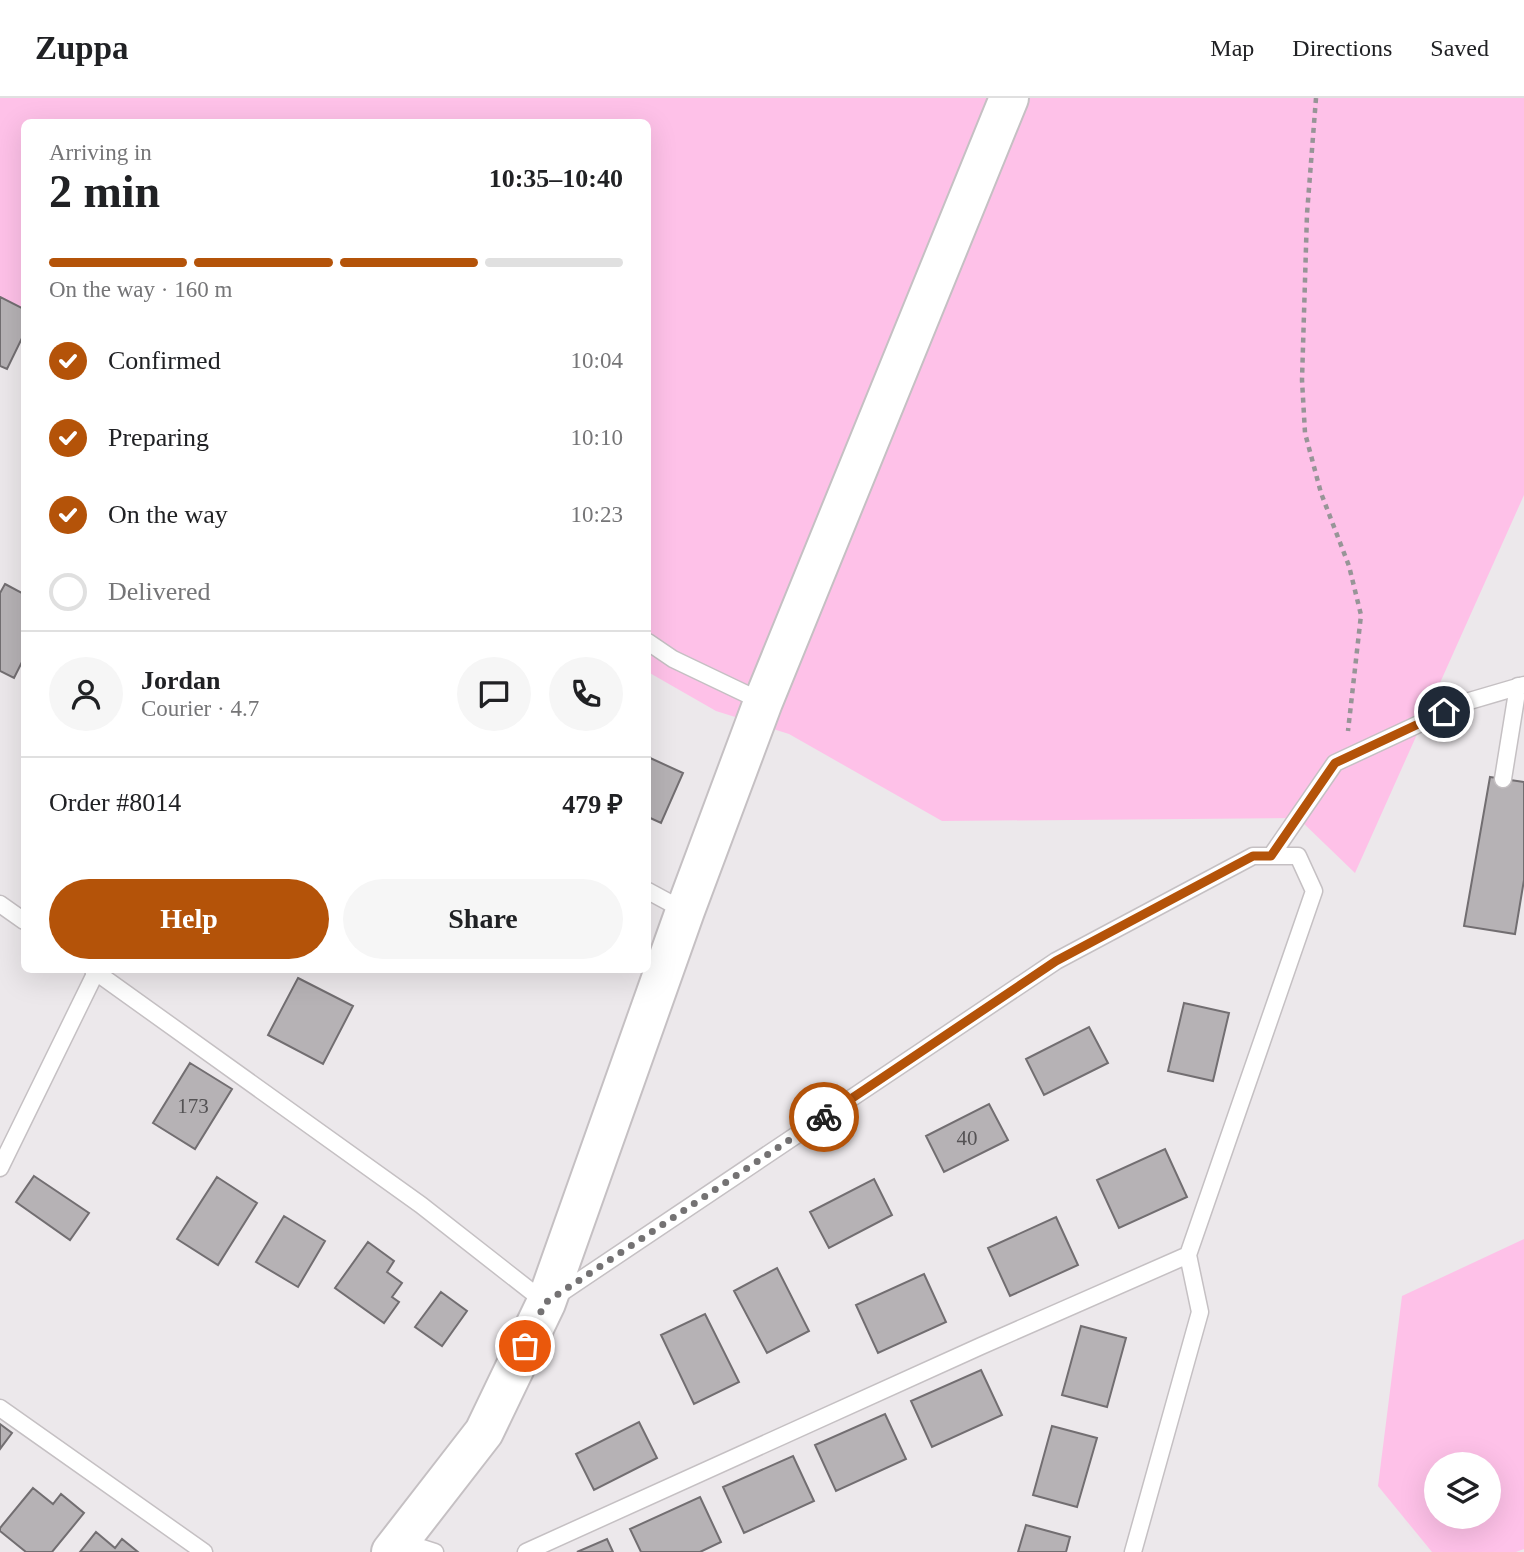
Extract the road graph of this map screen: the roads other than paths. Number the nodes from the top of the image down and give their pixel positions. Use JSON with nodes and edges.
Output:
{"nodes":[{"id":1,"x":1009,"y":98,"type":"edge"},
{"id":2,"x":651,"y":644,"type":"edge"},
{"id":3,"x":1521,"y":685,"type":"edge"},
{"id":4,"x":763,"y":702,"type":"junction"},
{"id":5,"x":1503,"y":779,"type":"dead end"},
{"id":6,"x":1271,"y":856,"type":"junction"},
{"id":7,"x":651,"y":893,"type":"edge"},
{"id":8,"x":0,"y":904,"type":"edge"},
{"id":9,"x":685,"y":911,"type":"junction"},
{"id":10,"x":21,"y":920,"type":"edge"},
{"id":11,"x":94,"y":973,"type":"edge"},
{"id":12,"x":98,"y":973,"type":"edge"},
{"id":13,"x":0,"y":1168,"type":"edge"},
{"id":14,"x":1188,"y":1255,"type":"junction"},
{"id":15,"x":545,"y":1303,"type":"junction"},
{"id":16,"x":0,"y":1408,"type":"edge"},
{"id":17,"x":409,"y":1548,"type":"edge"},
{"id":18,"x":204,"y":1552,"type":"edge"},
{"id":19,"x":526,"y":1552,"type":"edge"},
{"id":20,"x":1133,"y":1552,"type":"edge"}],
"edges":[{"from":1,"to":4,"type":"street"},
{"from":2,"to":4,"type":"lane"},
{"from":3,"to":5,"type":"lane"},
{"from":3,"to":6,"type":"lane"},
{"from":4,"to":9,"type":"street"},
{"from":6,"to":14,"type":"lane"},
{"from":6,"to":15,"type":"lane"},
{"from":7,"to":9,"type":"lane"},
{"from":8,"to":10,"type":"lane"},
{"from":9,"to":15,"type":"street"},
{"from":11,"to":13,"type":"lane"},
{"from":12,"to":15,"type":"lane"},
{"from":14,"to":19,"type":"lane"},
{"from":14,"to":20,"type":"lane"},
{"from":15,"to":17,"type":"street"},
{"from":16,"to":18,"type":"lane"}]}
